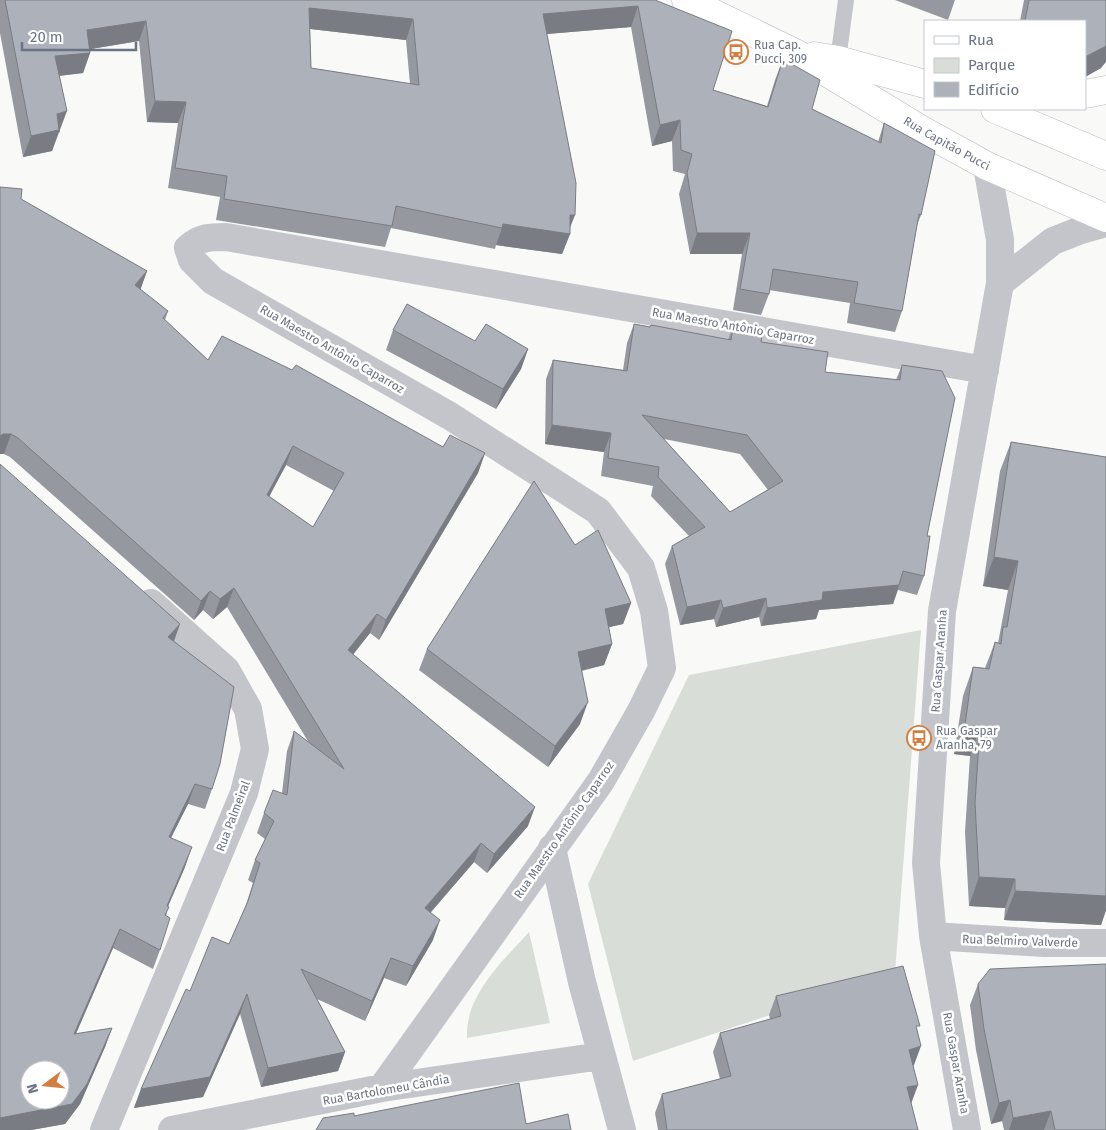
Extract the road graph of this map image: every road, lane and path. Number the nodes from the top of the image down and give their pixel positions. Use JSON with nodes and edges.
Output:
{"nodes":[{"id":1,"x":686,"y":0,"type":"edge"},
{"id":2,"x":846,"y":0,"type":"edge"},
{"id":3,"x":795,"y":53,"type":"junction"},
{"id":4,"x":838,"y":60,"type":"junction"},
{"id":5,"x":924,"y":84,"type":"edge"},
{"id":6,"x":1106,"y":90,"type":"edge"},
{"id":7,"x":1086,"y":94,"type":"edge"},
{"id":8,"x":997,"y":110,"type":"edge"},
{"id":9,"x":1106,"y":156,"type":"edge"},
{"id":10,"x":987,"y":166,"type":"junction"},
{"id":11,"x":1106,"y":218,"type":"edge"},
{"id":12,"x":1106,"y":223,"type":"edge"},
{"id":13,"x":1000,"y":283,"type":"junction"},
{"id":14,"x":985,"y":370,"type":"junction"},
{"id":15,"x":131,"y":586,"type":"edge"},
{"id":16,"x":552,"y":848,"type":"junction"},
{"id":17,"x":934,"y":936,"type":"junction"},
{"id":18,"x":1106,"y":943,"type":"edge"},
{"id":19,"x":601,"y":1056,"type":"junction"},
{"id":20,"x":382,"y":1088,"type":"junction"},
{"id":21,"x":268,"y":1121,"type":"edge"},
{"id":22,"x":104,"y":1130,"type":"edge"},
{"id":23,"x":172,"y":1130,"type":"edge"},
{"id":24,"x":622,"y":1130,"type":"edge"},
{"id":25,"x":967,"y":1130,"type":"edge"}],
"edges":[{"from":1,"to":3,"type":"main road","name":"Rua Capitão Pucci"},
{"from":2,"to":4,"type":"lane"},
{"from":3,"to":4,"type":"main road","name":"Rua Capitão Pucci"},
{"from":3,"to":10,"type":"main road","name":"Rua Capitão Pucci"},
{"from":4,"to":5,"type":"main road","name":"Rua Capitão Pucci"},
{"from":6,"to":7,"type":"main road"},
{"from":8,"to":9,"type":"main road"},
{"from":10,"to":11,"type":"main road","name":"Rua Capitão Pucci"},
{"from":10,"to":13,"type":"street","name":"Rua Gaspar Aranha"},
{"from":12,"to":13,"type":"street"},
{"from":13,"to":14,"type":"street","name":"Rua Gaspar Aranha"},
{"from":14,"to":16,"type":"street","name":"Rua Maestro Antônio Caparroz"},
{"from":14,"to":17,"type":"street","name":"Rua Gaspar Aranha"},
{"from":15,"to":22,"type":"street","name":"Rua Palmeiral"},
{"from":16,"to":19,"type":"street"},
{"from":16,"to":20,"type":"street","name":"Rua Maestro Antônio Caparroz"},
{"from":17,"to":18,"type":"street","name":"Rua Belmiro Valverde"},
{"from":17,"to":25,"type":"street","name":"Rua Gaspar Aranha"},
{"from":19,"to":20,"type":"street","name":"Rua Bartolomeu Cândia"},
{"from":19,"to":24,"type":"street"},
{"from":20,"to":21,"type":"street","name":"Rua Bartolomeu Cândia"},
{"from":21,"to":23,"type":"street","name":"Rua Bartolomeu Cândia"}]}
